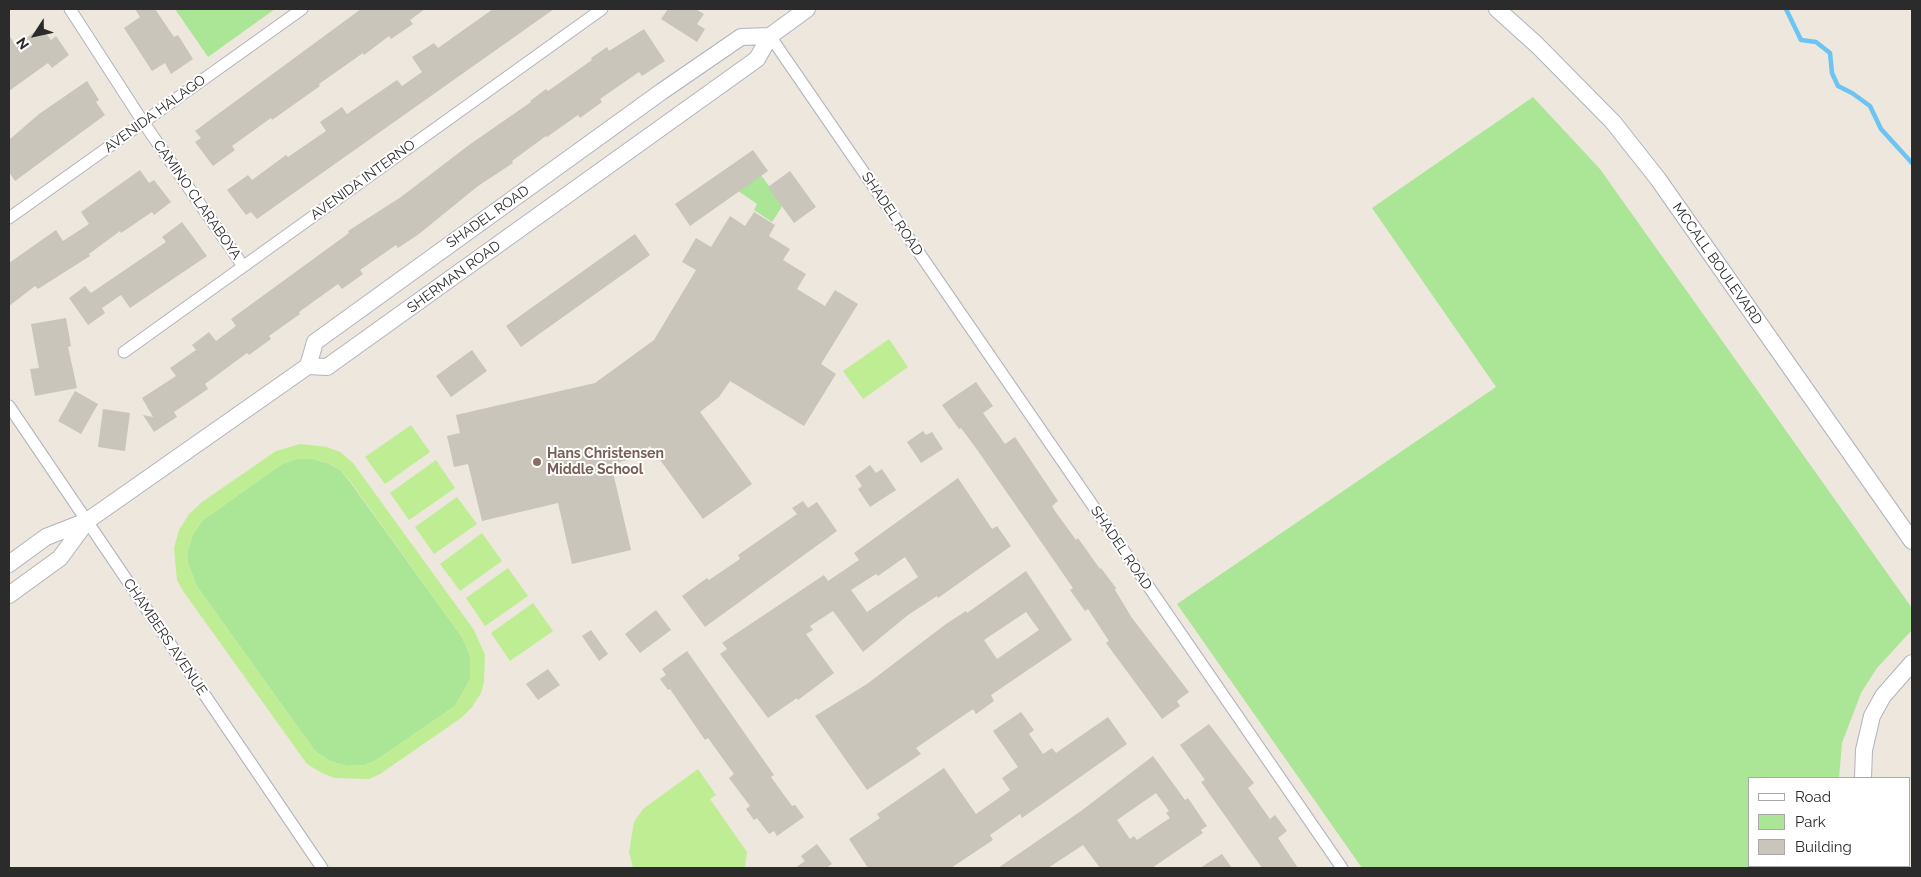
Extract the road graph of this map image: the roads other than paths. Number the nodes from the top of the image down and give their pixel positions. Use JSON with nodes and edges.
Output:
{"nodes":[{"id":1,"x":70,"y":9,"type":"edge"},
{"id":2,"x":302,"y":9,"type":"edge"},
{"id":3,"x":602,"y":9,"type":"edge"},
{"id":4,"x":807,"y":9,"type":"edge"},
{"id":5,"x":1497,"y":9,"type":"edge"},
{"id":6,"x":770,"y":36,"type":"junction"},
{"id":7,"x":143,"y":122,"type":"junction"},
{"id":8,"x":9,"y":218,"type":"edge"},
{"id":9,"x":243,"y":266,"type":"junction"},
{"id":10,"x":124,"y":352,"type":"dead end"},
{"id":11,"x":308,"y":366,"type":"junction"},
{"id":12,"x":9,"y":406,"type":"edge"},
{"id":13,"x":87,"y":521,"type":"junction"},
{"id":14,"x":1912,"y":541,"type":"edge"},
{"id":15,"x":9,"y":564,"type":"edge"},
{"id":16,"x":9,"y":595,"type":"edge"},
{"id":17,"x":1912,"y":663,"type":"edge"},
{"id":18,"x":1863,"y":777,"type":"edge"},
{"id":19,"x":322,"y":868,"type":"edge"},
{"id":20,"x":1342,"y":868,"type":"edge"}],
"edges":[{"from":1,"to":7,"type":"street","name":"CAMINO CLARABOYA"},
{"from":2,"to":7,"type":"street","name":"AVENIDA HALAGO"},
{"from":3,"to":9,"type":"street","name":"AVENIDA INTERNO"},
{"from":4,"to":6,"type":"street","name":"SHERMAN ROAD"},
{"from":5,"to":14,"type":"street","name":"MCCALL BOULEVARD"},
{"from":6,"to":11,"type":"street","name":"SHERMAN ROAD"},
{"from":6,"to":11,"type":"street","name":"SHADEL ROAD"},
{"from":6,"to":20,"type":"street","name":"SHADEL ROAD"},
{"from":7,"to":8,"type":"street","name":"AVENIDA HALAGO"},
{"from":7,"to":9,"type":"street","name":"CAMINO CLARABOYA"},
{"from":9,"to":10,"type":"street","name":"AVENIDA INTERNO"},
{"from":11,"to":13,"type":"street"},
{"from":12,"to":13,"type":"street","name":"CHAMBERS AVENUE"},
{"from":13,"to":15,"type":"street"},
{"from":13,"to":16,"type":"street"},
{"from":13,"to":19,"type":"street","name":"CHAMBERS AVENUE"},
{"from":17,"to":18,"type":"street"}]}
